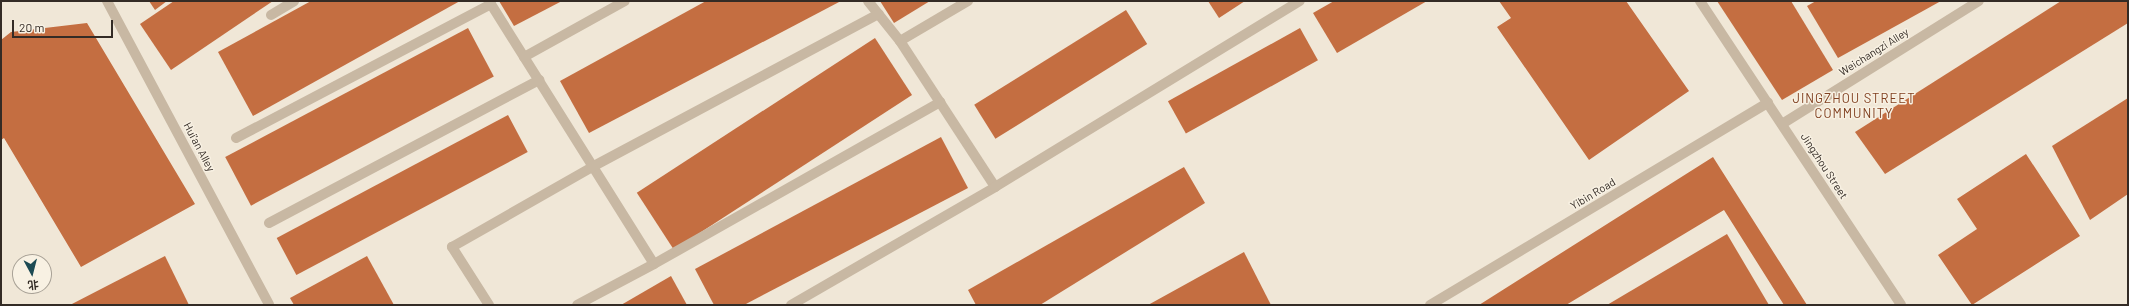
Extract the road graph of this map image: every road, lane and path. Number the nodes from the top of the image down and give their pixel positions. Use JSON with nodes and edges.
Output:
{"nodes":[{"id":1,"x":107,"y":1,"type":"edge"},
{"id":2,"x":294,"y":1,"type":"edge"},
{"id":3,"x":625,"y":1,"type":"edge"},
{"id":4,"x":868,"y":1,"type":"edge"},
{"id":5,"x":968,"y":1,"type":"edge"},
{"id":6,"x":1300,"y":1,"type":"edge"},
{"id":7,"x":1700,"y":1,"type":"edge"},
{"id":8,"x":1979,"y":1,"type":"edge"},
{"id":9,"x":490,"y":3,"type":"edge"},
{"id":10,"x":879,"y":14,"type":"junction"},
{"id":11,"x":271,"y":15,"type":"dead end"},
{"id":12,"x":900,"y":41,"type":"junction"},
{"id":13,"x":524,"y":57,"type":"junction"},
{"id":14,"x":539,"y":80,"type":"junction"},
{"id":15,"x":940,"y":102,"type":"junction"},
{"id":16,"x":1768,"y":103,"type":"junction"},
{"id":17,"x":1782,"y":124,"type":"junction"},
{"id":18,"x":236,"y":138,"type":"dead end"},
{"id":19,"x":592,"y":167,"type":"junction"},
{"id":20,"x":995,"y":187,"type":"junction"},
{"id":21,"x":269,"y":223,"type":"dead end"},
{"id":22,"x":654,"y":264,"type":"junction"},
{"id":23,"x":269,"y":305,"type":"edge"},
{"id":24,"x":489,"y":305,"type":"edge"},
{"id":25,"x":577,"y":305,"type":"edge"},
{"id":26,"x":792,"y":305,"type":"edge"},
{"id":27,"x":1430,"y":305,"type":"edge"},
{"id":28,"x":1901,"y":305,"type":"edge"}],
"edges":[{"from":1,"to":23,"type":"street","name":"Hui'an Alley"},
{"from":2,"to":11,"type":"street"},
{"from":3,"to":13,"type":"street"},
{"from":4,"to":10,"type":"street"},
{"from":5,"to":12,"type":"street"},
{"from":6,"to":20,"type":"street"},
{"from":7,"to":16,"type":"street","name":"Jingzhou Street"},
{"from":8,"to":17,"type":"street","name":"Weichangzi Alley"},
{"from":9,"to":13,"type":"street"},
{"from":9,"to":18,"type":"street"},
{"from":10,"to":12,"type":"street"},
{"from":10,"to":19,"type":"street"},
{"from":12,"to":15,"type":"street"},
{"from":13,"to":14,"type":"street"},
{"from":14,"to":19,"type":"street"},
{"from":14,"to":21,"type":"street"},
{"from":15,"to":20,"type":"street"},
{"from":15,"to":22,"type":"street"},
{"from":16,"to":17,"type":"street","name":"Jingzhou Street"},
{"from":16,"to":27,"type":"street","name":"Yibin Road"},
{"from":17,"to":28,"type":"street","name":"Jingzhou Street"},
{"from":19,"to":22,"type":"street"},
{"from":19,"to":24,"type":"street"},
{"from":20,"to":26,"type":"street"},
{"from":22,"to":25,"type":"street"}]}
